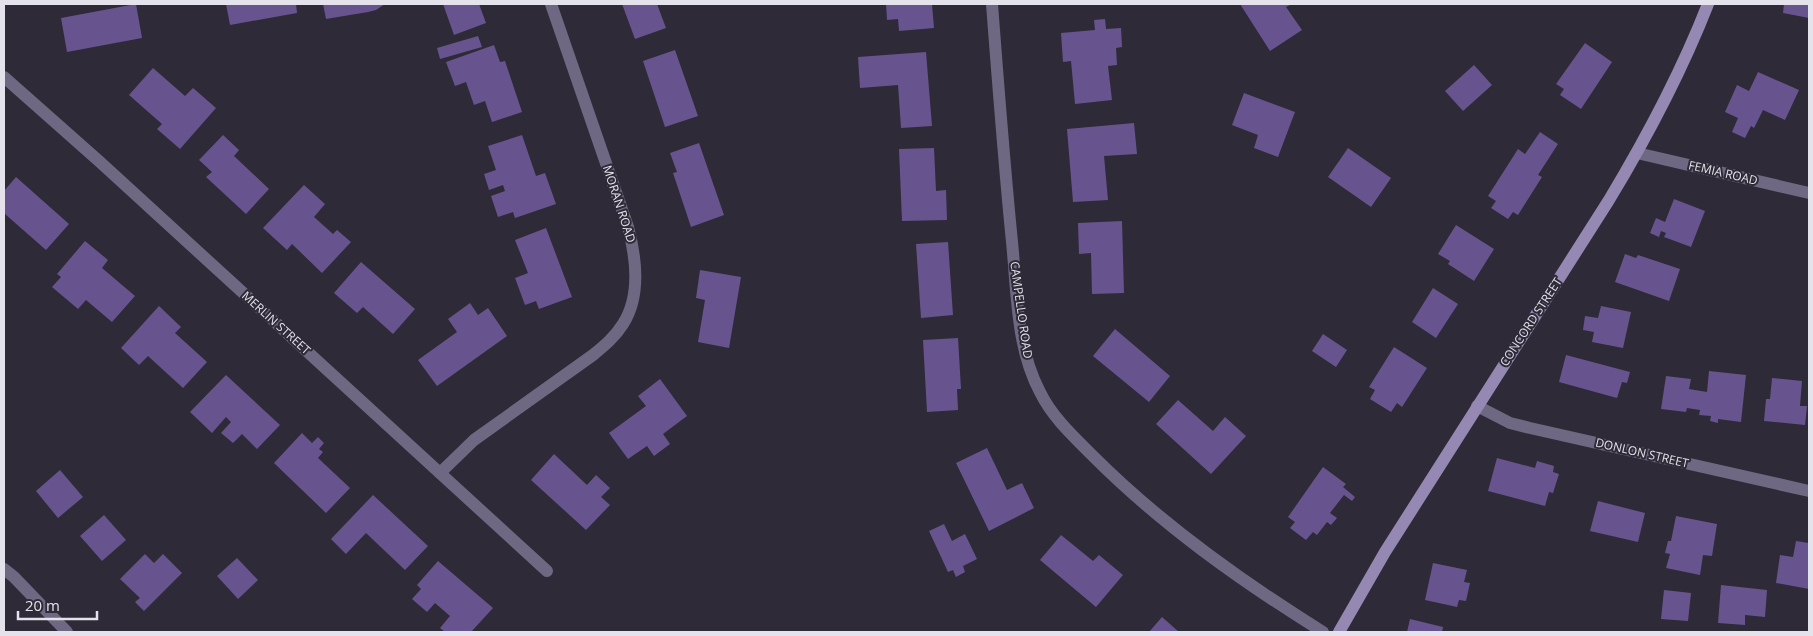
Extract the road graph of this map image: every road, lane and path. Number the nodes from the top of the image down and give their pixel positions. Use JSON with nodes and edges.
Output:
{"nodes":[{"id":1,"x":551,"y":4,"type":"edge"},
{"id":2,"x":992,"y":4,"type":"edge"},
{"id":3,"x":1708,"y":4,"type":"edge"},
{"id":4,"x":4,"y":77,"type":"edge"},
{"id":5,"x":1637,"y":153,"type":"junction"},
{"id":6,"x":1809,"y":193,"type":"edge"},
{"id":7,"x":1477,"y":406,"type":"junction"},
{"id":8,"x":440,"y":473,"type":"junction"},
{"id":9,"x":1809,"y":491,"type":"edge"},
{"id":10,"x":4,"y":569,"type":"edge"},
{"id":11,"x":547,"y":571,"type":"dead end"},
{"id":12,"x":67,"y":632,"type":"edge"},
{"id":13,"x":1322,"y":632,"type":"edge"},
{"id":14,"x":1339,"y":632,"type":"edge"}],
"edges":[{"from":1,"to":8,"type":"street","name":"MORAN ROAD"},
{"from":2,"to":13,"type":"street","name":"CAMPELLO ROAD"},
{"from":3,"to":5,"type":"main road","name":"CONCORD STREET"},
{"from":4,"to":8,"type":"street","name":"MERLIN STREET"},
{"from":5,"to":6,"type":"street","name":"FEMIA ROAD"},
{"from":5,"to":7,"type":"main road","name":"CONCORD STREET"},
{"from":7,"to":9,"type":"street","name":"DONLON STREET"},
{"from":7,"to":14,"type":"main road","name":"CONCORD STREET"},
{"from":8,"to":11,"type":"street","name":"MERLIN STREET"},
{"from":10,"to":12,"type":"street"}]}
